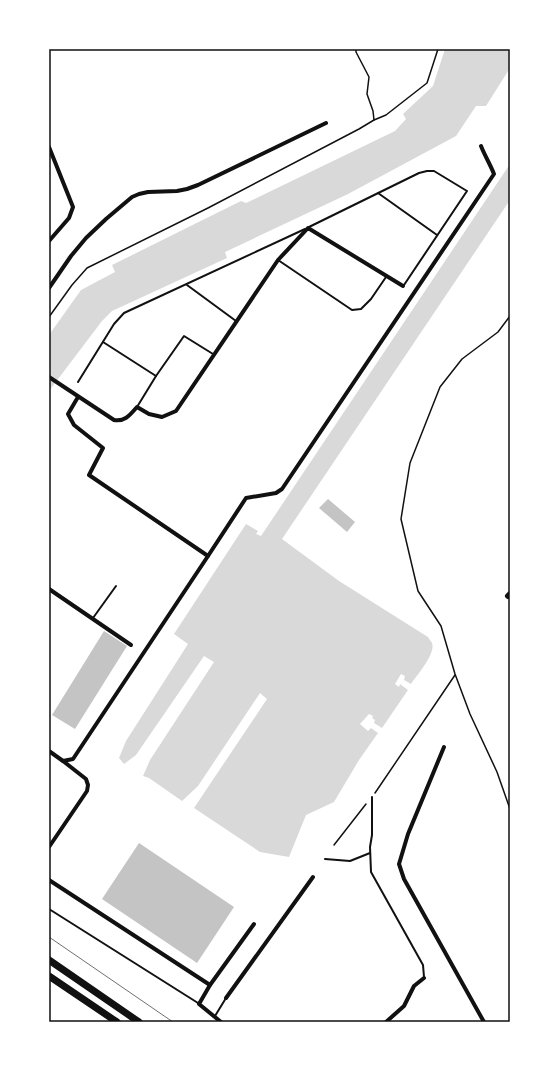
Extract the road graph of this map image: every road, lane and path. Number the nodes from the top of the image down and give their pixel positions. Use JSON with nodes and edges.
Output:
{"nodes":[{"id":1,"x":356,"y":49,"type":"edge"},
{"id":2,"x":438,"y":49,"type":"edge"},
{"id":3,"x":374,"y":120,"type":"junction"},
{"id":4,"x":326,"y":123,"type":"dead end"},
{"id":5,"x":481,"y":146,"type":"dead end"},
{"id":6,"x":49,"y":147,"type":"edge"},
{"id":7,"x":378,"y":194,"type":"junction"},
{"id":8,"x":308,"y":228,"type":"junction"},
{"id":9,"x":437,"y":235,"type":"junction"},
{"id":10,"x":49,"y":241,"type":"edge"},
{"id":11,"x":278,"y":260,"type":"junction"},
{"id":12,"x":387,"y":276,"type":"junction"},
{"id":13,"x":186,"y":284,"type":"junction"},
{"id":14,"x":403,"y":286,"type":"joint"},
{"id":15,"x":49,"y":288,"type":"edge"},
{"id":16,"x":510,"y":316,"type":"edge"},
{"id":17,"x":49,"y":317,"type":"edge"},
{"id":18,"x":237,"y":321,"type":"junction"},
{"id":19,"x":103,"y":342,"type":"junction"},
{"id":20,"x":214,"y":355,"type":"junction"},
{"id":21,"x":156,"y":376,"type":"junction"},
{"id":22,"x":49,"y":377,"type":"edge"},
{"id":23,"x":78,"y":382,"type":"dead end"},
{"id":24,"x":78,"y":396,"type":"junction"},
{"id":25,"x":137,"y":407,"type":"junction"},
{"id":26,"x":208,"y":556,"type":"junction"},
{"id":27,"x":116,"y":586,"type":"dead end"},
{"id":28,"x":49,"y":589,"type":"edge"},
{"id":29,"x":92,"y":619,"type":"junction"},
{"id":30,"x":131,"y":645,"type":"dead end"},
{"id":31,"x":455,"y":674,"type":"junction"},
{"id":32,"x":444,"y":747,"type":"dead end"},
{"id":33,"x":49,"y":751,"type":"edge"},
{"id":34,"x":63,"y":761,"type":"junction"},
{"id":35,"x":372,"y":797,"type":"junction"},
{"id":36,"x":510,"y":809,"type":"edge"},
{"id":37,"x":334,"y":845,"type":"dead end"},
{"id":38,"x":49,"y":847,"type":"edge"},
{"id":39,"x":370,"y":853,"type":"junction"},
{"id":40,"x":325,"y":859,"type":"dead end"},
{"id":41,"x":313,"y":876,"type":"dead end"},
{"id":42,"x":49,"y":880,"type":"edge"},
{"id":43,"x":49,"y":909,"type":"edge"},
{"id":44,"x":254,"y":924,"type":"dead end"},
{"id":45,"x":49,"y":960,"type":"edge"},
{"id":46,"x":49,"y":976,"type":"edge"},
{"id":47,"x":424,"y":978,"type":"joint"},
{"id":48,"x":210,"y":985,"type":"junction"},
{"id":49,"x":226,"y":998,"type":"joint"},
{"id":50,"x":199,"y":1004,"type":"junction"},
{"id":51,"x":215,"y":1017,"type":"junction"},
{"id":52,"x":117,"y":1022,"type":"edge"},
{"id":53,"x":139,"y":1022,"type":"edge"},
{"id":54,"x":221,"y":1022,"type":"edge"},
{"id":55,"x":386,"y":1022,"type":"edge"},
{"id":56,"x":484,"y":1022,"type":"edge"}],
"edges":[{"from":1,"to":3,"type":"path"},
{"from":2,"to":3,"type":"path"},
{"from":3,"to":17,"type":"path"},
{"from":4,"to":15,"type":"street"},
{"from":5,"to":26,"type":"street"},
{"from":6,"to":10,"type":"street"},
{"from":7,"to":8,"type":"lane"},
{"from":7,"to":9,"type":"lane"},
{"from":7,"to":9,"type":"lane"},
{"from":8,"to":11,"type":"street"},
{"from":8,"to":12,"type":"street"},
{"from":8,"to":13,"type":"lane"},
{"from":9,"to":14,"type":"lane"},
{"from":11,"to":12,"type":"lane"},
{"from":11,"to":18,"type":"street"},
{"from":12,"to":14,"type":"street"},
{"from":13,"to":18,"type":"lane"},
{"from":13,"to":19,"type":"lane"},
{"from":16,"to":31,"type":"path"},
{"from":18,"to":20,"type":"street"},
{"from":19,"to":21,"type":"lane"},
{"from":19,"to":23,"type":"lane"},
{"from":20,"to":21,"type":"lane"},
{"from":20,"to":25,"type":"street"},
{"from":21,"to":25,"type":"lane"},
{"from":22,"to":24,"type":"street"},
{"from":24,"to":25,"type":"street"},
{"from":24,"to":26,"type":"street"},
{"from":26,"to":34,"type":"street"},
{"from":27,"to":29,"type":"lane"},
{"from":28,"to":29,"type":"street"},
{"from":29,"to":30,"type":"street"},
{"from":31,"to":35,"type":"path"},
{"from":31,"to":36,"type":"path"},
{"from":32,"to":56,"type":"street"},
{"from":33,"to":34,"type":"street"},
{"from":34,"to":38,"type":"street"},
{"from":35,"to":37,"type":"path"},
{"from":35,"to":39,"type":"lane"},
{"from":39,"to":40,"type":"lane"},
{"from":39,"to":47,"type":"lane"},
{"from":41,"to":49,"type":"street"},
{"from":42,"to":48,"type":"street"},
{"from":43,"to":50,"type":"lane"},
{"from":44,"to":48,"type":"street"},
{"from":45,"to":53,"type":"highway"},
{"from":46,"to":52,"type":"highway"},
{"from":47,"to":55,"type":"street"},
{"from":48,"to":50,"type":"street"},
{"from":49,"to":51,"type":"lane"},
{"from":50,"to":51,"type":"street"},
{"from":51,"to":54,"type":"street"}]}
